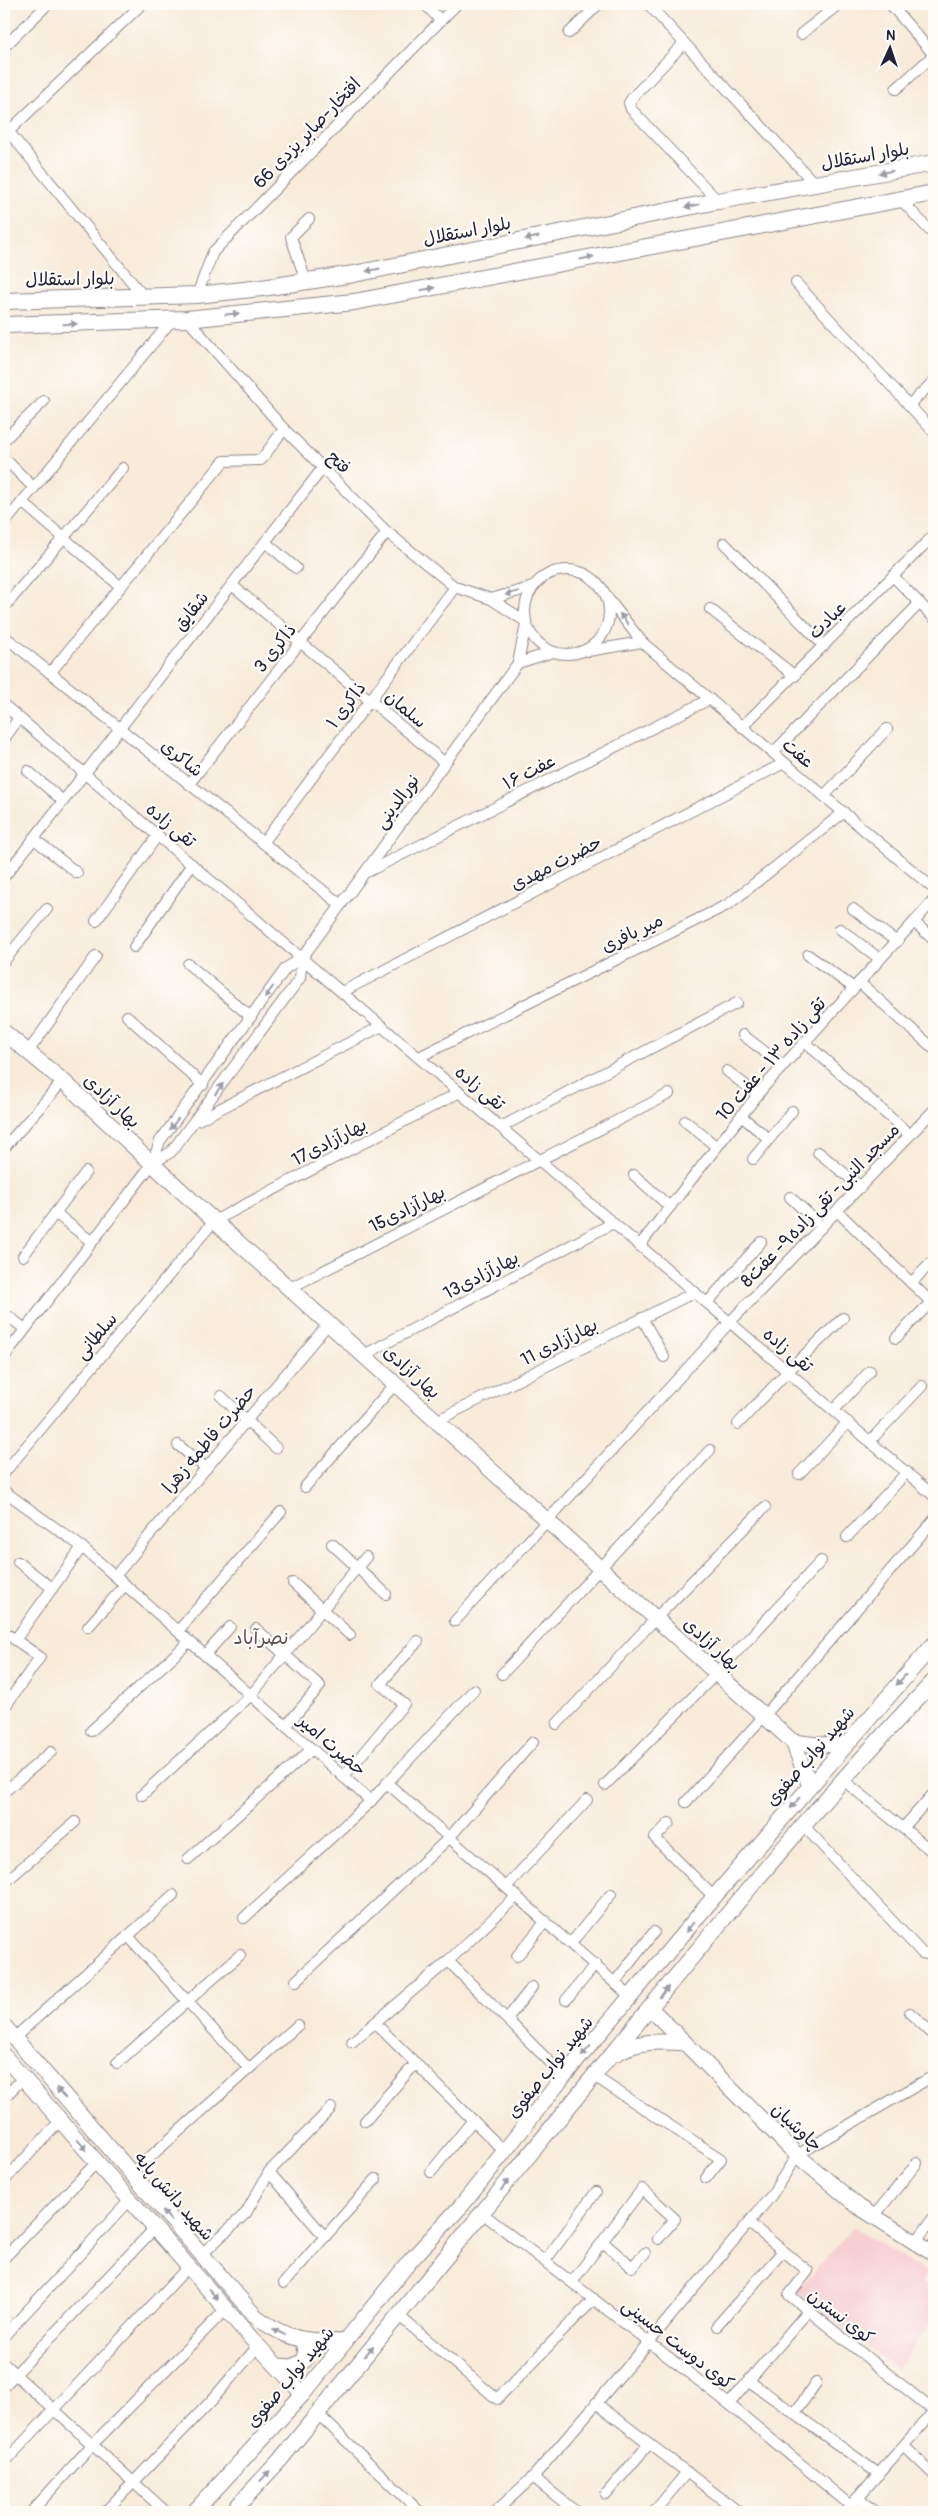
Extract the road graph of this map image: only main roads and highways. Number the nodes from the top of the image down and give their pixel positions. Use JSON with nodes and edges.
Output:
{"nodes":[{"id":1,"x":934,"y":163,"type":"edge"},
{"id":2,"x":934,"y":193,"type":"edge"},
{"id":3,"x":43,"y":300,"type":"junction"},
{"id":4,"x":4,"y":301,"type":"edge"},
{"id":5,"x":4,"y":325,"type":"edge"},
{"id":6,"x":43,"y":325,"type":"junction"},
{"id":7,"x":4,"y":1032,"type":"edge"},
{"id":8,"x":934,"y":1644,"type":"edge"},
{"id":9,"x":934,"y":1681,"type":"edge"},
{"id":10,"x":793,"y":1742,"type":"junction"},
{"id":11,"x":845,"y":1744,"type":"junction"},
{"id":12,"x":810,"y":1786,"type":"junction"},
{"id":13,"x":650,"y":2008,"type":"junction"},
{"id":14,"x":4,"y":2026,"type":"edge"},
{"id":15,"x":686,"y":2043,"type":"junction"},
{"id":16,"x":4,"y":2056,"type":"edge"},
{"id":17,"x":609,"y":2058,"type":"junction"},
{"id":18,"x":420,"y":2251,"type":"junction"},
{"id":19,"x":934,"y":2254,"type":"edge"},
{"id":20,"x":439,"y":2266,"type":"junction"},
{"id":21,"x":304,"y":2340,"type":"junction"},
{"id":22,"x":344,"y":2342,"type":"junction"},
{"id":23,"x":277,"y":2366,"type":"junction"},
{"id":24,"x":303,"y":2394,"type":"junction"},
{"id":25,"x":194,"y":2512,"type":"edge"},
{"id":26,"x":232,"y":2512,"type":"edge"}],
"edges":[{"from":1,"to":3,"type":"main road","name":"بلوار استقلال","one_way":true},
{"from":6,"to":2,"type":"main road","one_way":true},
{"from":3,"to":4,"type":"main road","name":"بلوار استقلال"},
{"from":3,"to":6,"type":"main road"},
{"from":5,"to":6,"type":"main road"},
{"from":7,"to":10,"type":"main road","name":"بهار آزادی"},
{"from":8,"to":11,"type":"main road","name":"شهید نواب صفوی","one_way":true},
{"from":13,"to":9,"type":"main road","one_way":true},
{"from":10,"to":11,"type":"main road"},
{"from":10,"to":12,"type":"main road","name":"بهار آزادی"},
{"from":11,"to":12,"type":"main road","name":"شهید نواب صفوی"},
{"from":12,"to":18,"type":"main road","name":"شهید نواب صفوی","one_way":true},
{"from":13,"to":15,"type":"main road","name":"چاوشیان"},
{"from":13,"to":17,"type":"main road"},
{"from":21,"to":14,"type":"main road","name":"شهید دانش پایه","one_way":true},
{"from":15,"to":17,"type":"main road"},
{"from":15,"to":19,"type":"main road","name":"چاوشیان"},
{"from":16,"to":23,"type":"main road","name":"شهید دانش پایه","one_way":true},
{"from":20,"to":17,"type":"main road","one_way":true},
{"from":18,"to":20,"type":"main road"},
{"from":18,"to":22,"type":"main road","name":"شهید نواب صفوی"},
{"from":26,"to":20,"type":"main road","one_way":true},
{"from":21,"to":22,"type":"main road","name":"شهید دانش پایه"},
{"from":21,"to":23,"type":"main road"},
{"from":22,"to":24,"type":"main road","name":"شهید نواب صفوی"},
{"from":23,"to":24,"type":"main road","name":"شهید دانش پایه"},
{"from":24,"to":25,"type":"main road","name":"شهید نواب صفوی"}]}
